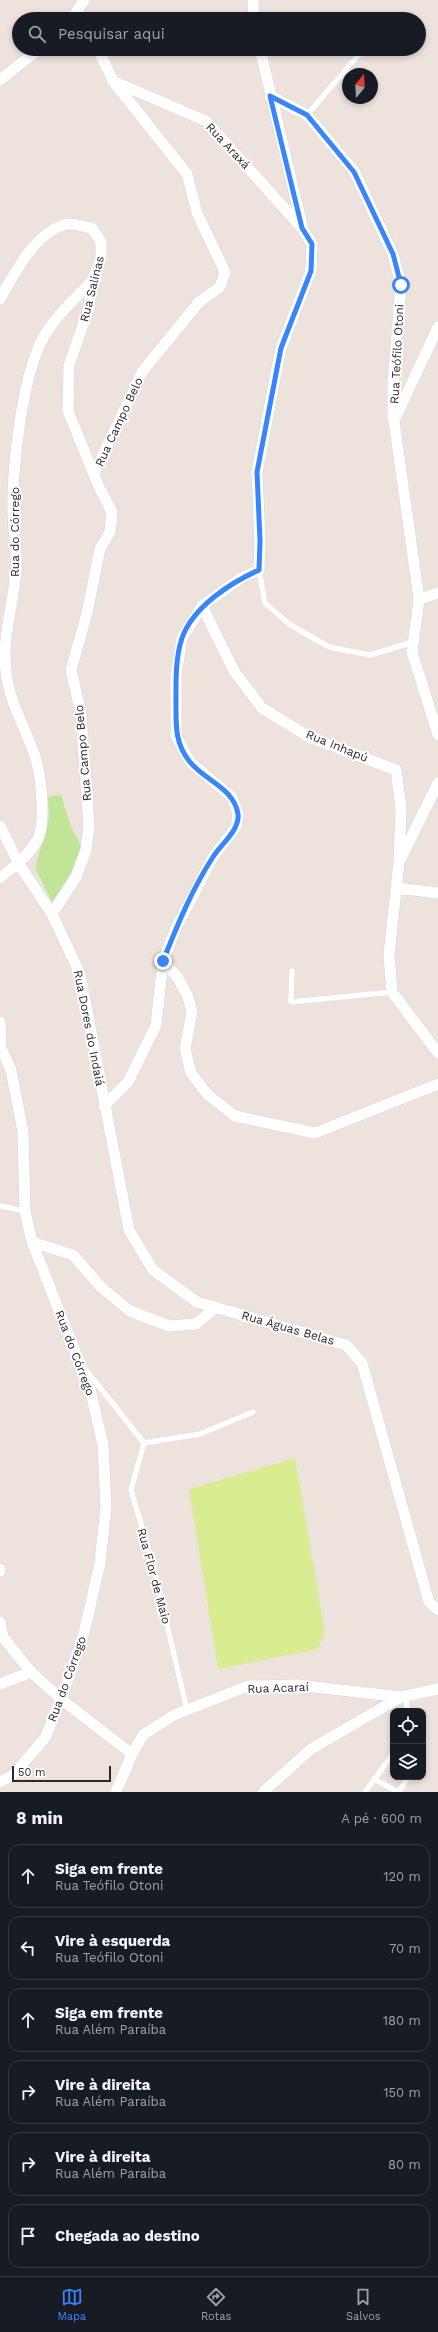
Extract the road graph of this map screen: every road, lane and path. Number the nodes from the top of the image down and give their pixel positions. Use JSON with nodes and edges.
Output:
{"nodes":[{"id":1,"x":84,"y":0,"type":"edge"},
{"id":2,"x":254,"y":0,"type":"edge"},
{"id":3,"x":79,"y":12,"type":"edge"},
{"id":4,"x":254,"y":12,"type":"edge"},
{"id":5,"x":30,"y":56,"type":"edge"},
{"id":6,"x":101,"y":56,"type":"edge"},
{"id":7,"x":261,"y":56,"type":"edge"},
{"id":8,"x":358,"y":56,"type":"edge"},
{"id":9,"x":0,"y":80,"type":"edge"},
{"id":10,"x":113,"y":81,"type":"junction"},
{"id":11,"x":270,"y":96,"type":"junction"},
{"id":12,"x":307,"y":115,"type":"junction"},
{"id":13,"x":302,"y":228,"type":"junction"},
{"id":14,"x":92,"y":281,"type":"junction"},
{"id":15,"x":0,"y":299,"type":"edge"},
{"id":16,"x":438,"y":327,"type":"edge"},
{"id":17,"x":394,"y":421,"type":"junction"},
{"id":18,"x":94,"y":474,"type":"junction"},
{"id":19,"x":259,"y":570,"type":"junction"},
{"id":20,"x":438,"y":593,"type":"edge"},
{"id":21,"x":419,"y":599,"type":"junction"},
{"id":22,"x":202,"y":606,"type":"junction"},
{"id":23,"x":413,"y":642,"type":"junction"},
{"id":24,"x":438,"y":736,"type":"edge"},
{"id":25,"x":438,"y":783,"type":"edge"},
{"id":26,"x":0,"y":826,"type":"edge"},
{"id":27,"x":398,"y":862,"type":"junction"},
{"id":28,"x":19,"y":864,"type":"junction"},
{"id":29,"x":0,"y":878,"type":"edge"},
{"id":30,"x":397,"y":888,"type":"junction"},
{"id":31,"x":438,"y":893,"type":"edge"},
{"id":32,"x":52,"y":914,"type":"junction"},
{"id":33,"x":163,"y":961,"type":"junction"},
{"id":34,"x":292,"y":971,"type":"dead end"},
{"id":35,"x":392,"y":992,"type":"junction"},
{"id":36,"x":0,"y":1022,"type":"edge"},
{"id":37,"x":1,"y":1048,"type":"edge"},
{"id":38,"x":438,"y":1053,"type":"edge"},
{"id":39,"x":438,"y":1084,"type":"edge"},
{"id":40,"x":104,"y":1106,"type":"junction"},
{"id":41,"x":0,"y":1206,"type":"edge"},
{"id":42,"x":25,"y":1210,"type":"junction"},
{"id":43,"x":32,"y":1242,"type":"junction"},
{"id":44,"x":216,"y":1307,"type":"junction"},
{"id":45,"x":79,"y":1361,"type":"junction"},
{"id":46,"x":253,"y":1412,"type":"dead end"},
{"id":47,"x":144,"y":1443,"type":"junction"},
{"id":48,"x":438,"y":1610,"type":"edge"},
{"id":49,"x":0,"y":1622,"type":"edge"},
{"id":50,"x":31,"y":1672,"type":"junction"},
{"id":51,"x":0,"y":1684,"type":"edge"},
{"id":52,"x":438,"y":1689,"type":"edge"},
{"id":53,"x":404,"y":1697,"type":"junction"},
{"id":54,"x":61,"y":1699,"type":"junction"},
{"id":55,"x":406,"y":1708,"type":"edge"},
{"id":56,"x":187,"y":1710,"type":"junction"},
{"id":57,"x":132,"y":1754,"type":"junction"},
{"id":58,"x":390,"y":1758,"type":"edge"},
{"id":59,"x":374,"y":1779,"type":"junction"},
{"id":60,"x":406,"y":1780,"type":"edge"},
{"id":61,"x":0,"y":1782,"type":"edge"},
{"id":62,"x":116,"y":1792,"type":"edge"},
{"id":63,"x":263,"y":1792,"type":"edge"},
{"id":64,"x":365,"y":1792,"type":"edge"},
{"id":65,"x":398,"y":1792,"type":"edge"}],
"edges":[{"from":1,"to":3,"type":"street"},
{"from":2,"to":4,"type":"street"},
{"from":5,"to":9,"type":"street"},
{"from":6,"to":10,"type":"street","name":"Rua Campo Belo"},
{"from":7,"to":11,"type":"street"},
{"from":8,"to":12,"type":"lane"},
{"from":10,"to":13,"type":"street","name":"Rua Araxá"},
{"from":10,"to":18,"type":"street","name":"Rua Campo Belo"},
{"from":11,"to":12,"type":"street","name":"Rua Teófilo Otoni"},
{"from":11,"to":13,"type":"street"},
{"from":12,"to":17,"type":"street","name":"Rua Teófilo Otoni"},
{"from":13,"to":19,"type":"street"},
{"from":14,"to":15,"type":"street","name":"Rua Salinas"},
{"from":14,"to":18,"type":"street","name":"Rua Salinas"},
{"from":14,"to":28,"type":"street","name":"Rua do Córrego"},
{"from":16,"to":17,"type":"street"},
{"from":17,"to":21,"type":"street","name":"Rua Teófilo Otoni"},
{"from":18,"to":32,"type":"street","name":"Rua Campo Belo"},
{"from":19,"to":22,"type":"street"},
{"from":19,"to":23,"type":"lane"},
{"from":20,"to":21,"type":"street"},
{"from":21,"to":23,"type":"street","name":"Rua Teófilo Otoni"},
{"from":22,"to":27,"type":"street","name":"Rua Inhapú"},
{"from":22,"to":33,"type":"street"},
{"from":23,"to":24,"type":"street","name":"Rua Teófilo Otoni"},
{"from":25,"to":27,"type":"street"},
{"from":26,"to":28,"type":"street","name":"Rua Dores do Indaiá"},
{"from":27,"to":30,"type":"street"},
{"from":28,"to":29,"type":"street","name":"Rua do Córrego"},
{"from":28,"to":32,"type":"street","name":"Rua Dores do Indaiá"},
{"from":30,"to":31,"type":"street"},
{"from":30,"to":35,"type":"street"},
{"from":32,"to":40,"type":"street","name":"Rua Dores do Indaiá"},
{"from":33,"to":39,"type":"street"},
{"from":33,"to":40,"type":"street"},
{"from":34,"to":35,"type":"lane"},
{"from":35,"to":38,"type":"street"},
{"from":36,"to":37,"type":"street","name":"Rua do Córrego"},
{"from":37,"to":42,"type":"street","name":"Rua do Córrego"},
{"from":40,"to":44,"type":"street","name":"Rua Águas Belas"},
{"from":41,"to":42,"type":"lane"},
{"from":42,"to":43,"type":"street","name":"Rua do Córrego"},
{"from":43,"to":44,"type":"street"},
{"from":43,"to":45,"type":"street","name":"Rua do Córrego"},
{"from":44,"to":48,"type":"street","name":"Rua Águas Belas"},
{"from":45,"to":47,"type":"lane"},
{"from":45,"to":54,"type":"street","name":"Rua do Córrego"},
{"from":46,"to":47,"type":"lane"},
{"from":47,"to":56,"type":"lane","name":"Rua Flor de Maio"},
{"from":49,"to":50,"type":"street"},
{"from":50,"to":51,"type":"street"},
{"from":50,"to":54,"type":"street"},
{"from":52,"to":53,"type":"street","name":"Rua Acaraí"},
{"from":53,"to":55,"type":"lane"},
{"from":53,"to":56,"type":"street","name":"Rua Acaraí"},
{"from":53,"to":63,"type":"street"},
{"from":54,"to":57,"type":"street"},
{"from":54,"to":61,"type":"street","name":"Rua do Córrego"},
{"from":56,"to":57,"type":"street","name":"Rua Acaraí"},
{"from":57,"to":62,"type":"street","name":"Rua Acaraí"},
{"from":58,"to":59,"type":"lane"},
{"from":59,"to":64,"type":"lane"},
{"from":59,"to":65,"type":"lane"},
{"from":60,"to":65,"type":"lane"}]}
